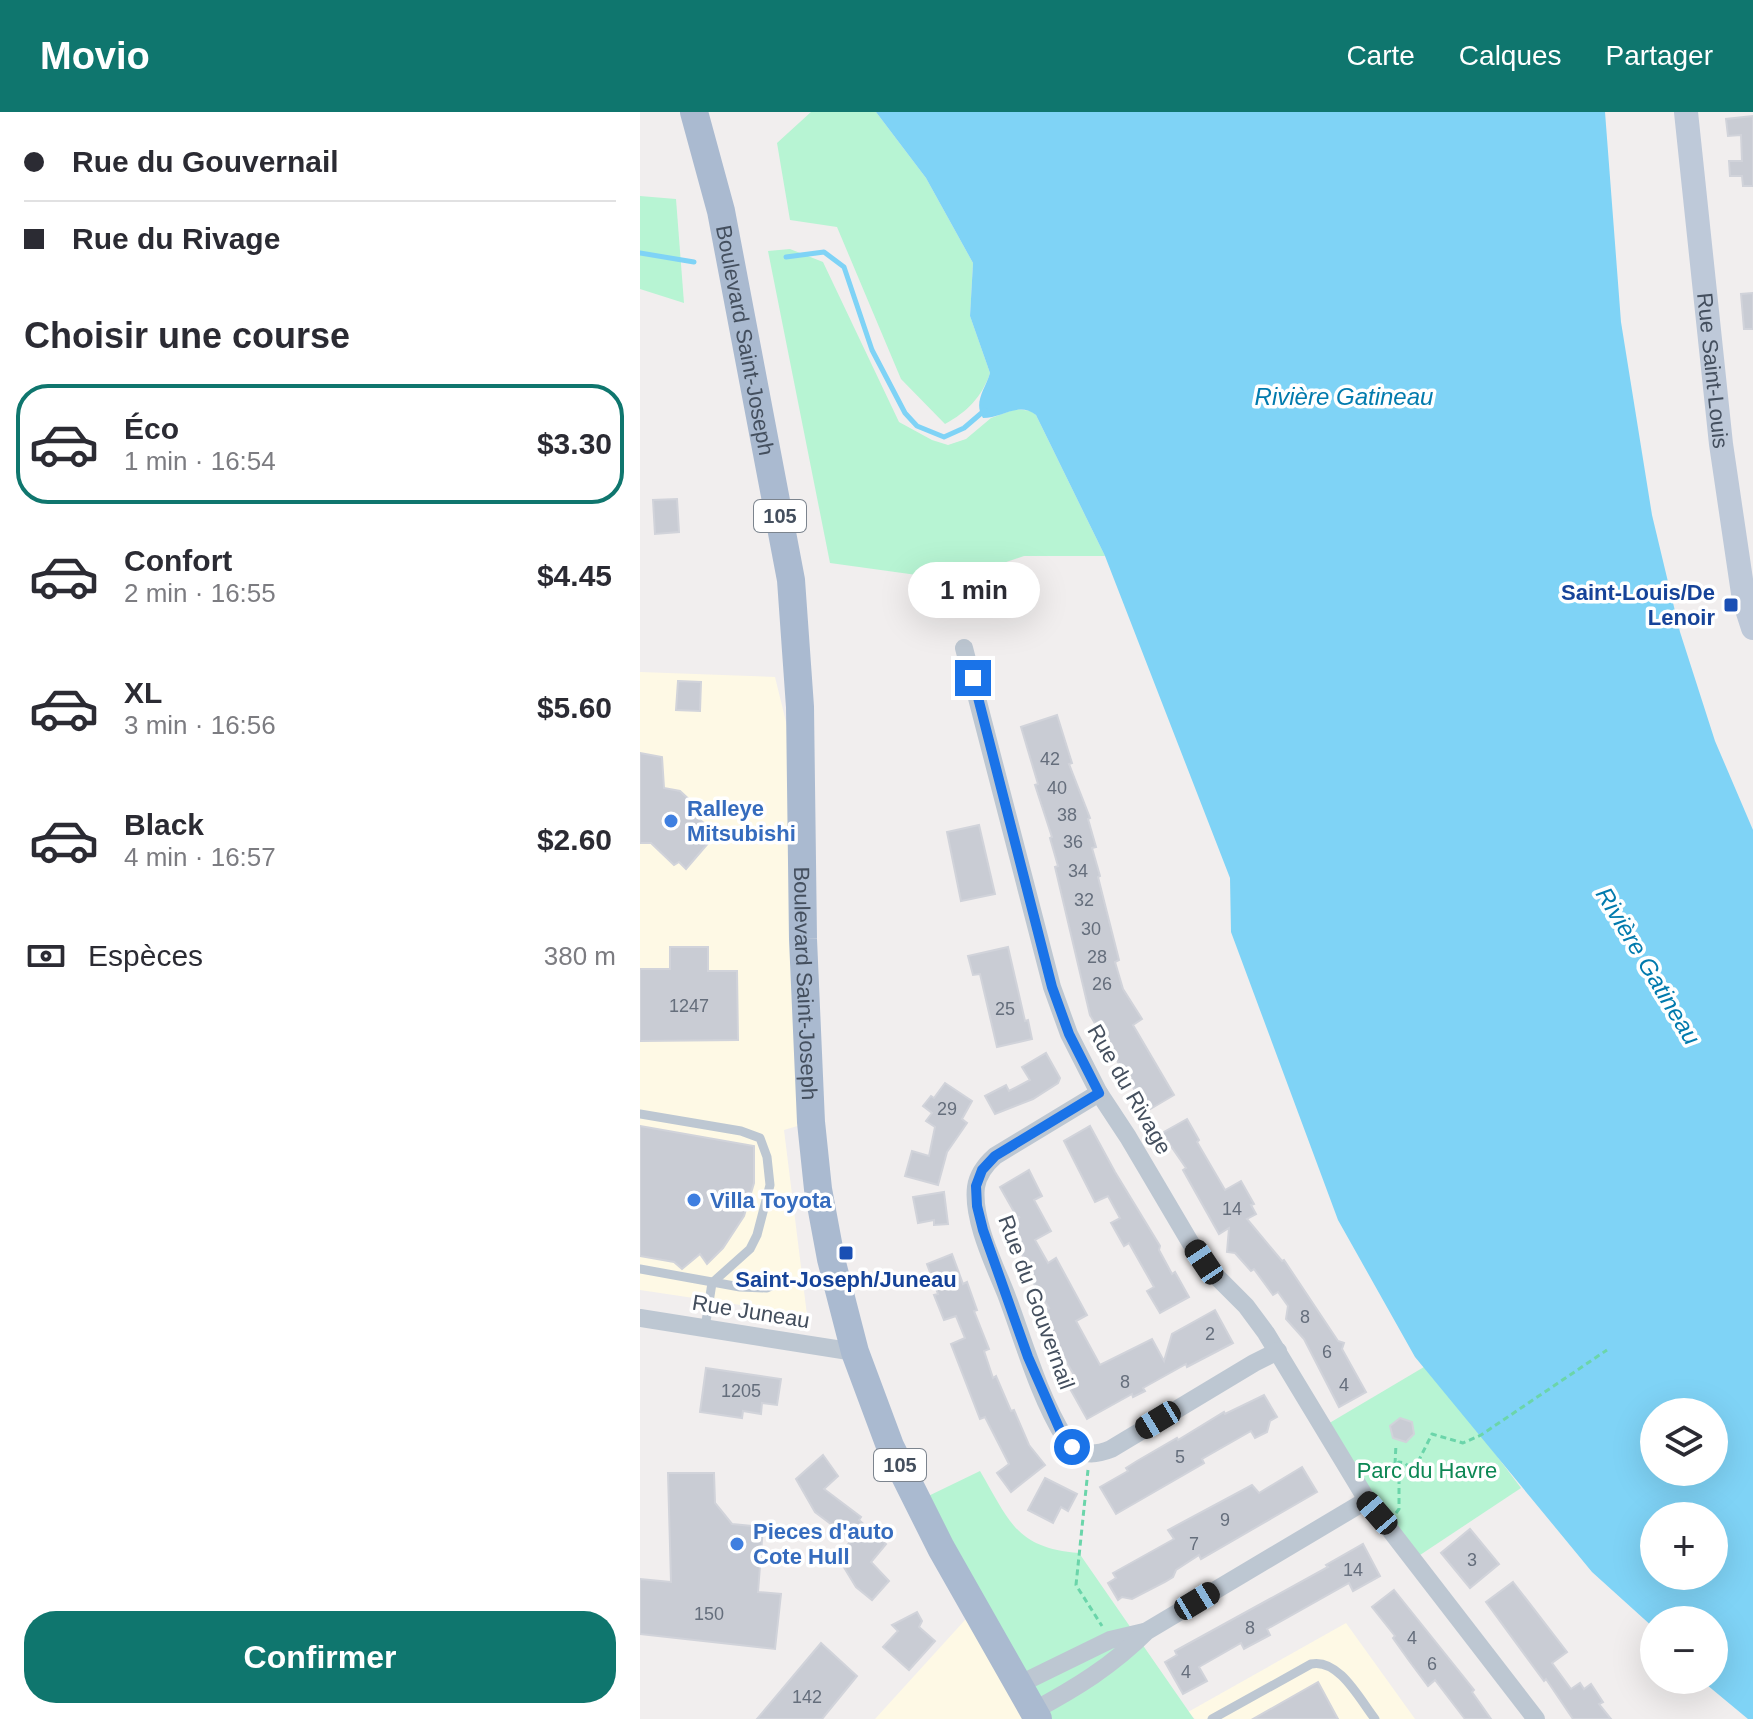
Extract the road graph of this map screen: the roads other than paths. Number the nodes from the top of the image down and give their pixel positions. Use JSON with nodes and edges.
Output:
{"nodes":[{"id":1,"x":694,"y":112,"type":"edge"},
{"id":2,"x":1686,"y":112,"type":"edge"},
{"id":3,"x":1753,"y":628,"type":"edge"},
{"id":4,"x":964,"y":648,"type":"dead end"},
{"id":5,"x":1099,"y":1093,"type":"junction"},
{"id":6,"x":640,"y":1114,"type":"edge"},
{"id":7,"x":640,"y":1269,"type":"edge"},
{"id":8,"x":783,"y":1280,"type":"dead end"},
{"id":9,"x":712,"y":1283,"type":"junction"},
{"id":10,"x":640,"y":1318,"type":"edge"},
{"id":11,"x":705,"y":1328,"type":"junction"},
{"id":12,"x":1278,"y":1351,"type":"junction"},
{"id":13,"x":855,"y":1352,"type":"junction"},
{"id":14,"x":1367,"y":1500,"type":"junction"},
{"id":15,"x":1147,"y":1631,"type":"junction"},
{"id":16,"x":1018,"y":1685,"type":"junction"},
{"id":17,"x":1035,"y":1715,"type":"edge"},
{"id":18,"x":1212,"y":1719,"type":"edge"},
{"id":19,"x":1375,"y":1719,"type":"edge"},
{"id":20,"x":1536,"y":1719,"type":"edge"}],
"edges":[{"from":1,"to":13,"type":"main road","name":"Boulevard Saint-Joseph","number":"105"},
{"from":2,"to":3,"type":"main road","name":"Rue Saint-Louis"},
{"from":4,"to":5,"type":"street","name":"Rue du Rivage"},
{"from":5,"to":12,"type":"street","name":"Rue du Rivage"},
{"from":5,"to":12,"type":"street","name":"Rue du Gouvernail"},
{"from":6,"to":9,"type":"lane"},
{"from":7,"to":9,"type":"lane"},
{"from":8,"to":9,"type":"lane"},
{"from":9,"to":11,"type":"lane"},
{"from":10,"to":11,"type":"street","name":"Rue Juneau"},
{"from":11,"to":13,"type":"street","name":"Rue Juneau"},
{"from":12,"to":14,"type":"street","name":"Rue du Rivage"},
{"from":13,"to":16,"type":"main road","name":"Boulevard Saint-Joseph","number":"105"},
{"from":14,"to":15,"type":"street"},
{"from":14,"to":20,"type":"street","name":"Rue du Rivage"},
{"from":15,"to":16,"type":"street"},
{"from":15,"to":17,"type":"street"},
{"from":16,"to":17,"type":"main road","name":"Boulevard Saint-Joseph","number":"105"},
{"from":18,"to":19,"type":"lane"}]}
